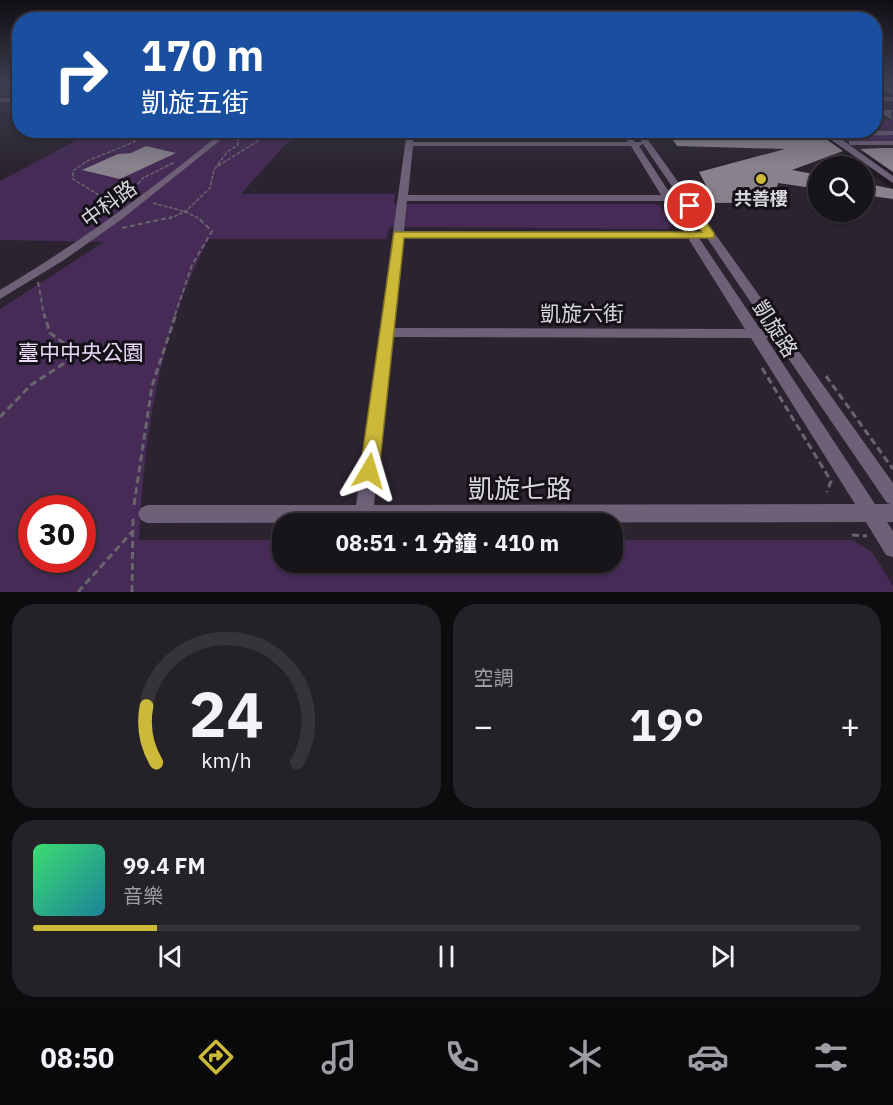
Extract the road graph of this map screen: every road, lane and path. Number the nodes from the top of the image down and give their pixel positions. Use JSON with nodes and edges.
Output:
{"nodes":[{"id":1,"x":137,"y":138,"type":"edge"},
{"id":2,"x":220,"y":138,"type":"edge"},
{"id":3,"x":241,"y":138,"type":"edge"},
{"id":4,"x":262,"y":138,"type":"edge"},
{"id":5,"x":410,"y":138,"type":"edge"},
{"id":6,"x":524,"y":138,"type":"edge"},
{"id":7,"x":838,"y":138,"type":"edge"},
{"id":8,"x":842,"y":138,"type":"edge"},
{"id":9,"x":638,"y":139,"type":"edge"},
{"id":10,"x":893,"y":141,"type":"edge"},
{"id":11,"x":852,"y":143,"type":"junction"},
{"id":12,"x":182,"y":158,"type":"dead end"},
{"id":13,"x":216,"y":168,"type":"junction"},
{"id":14,"x":893,"y":174,"type":"edge"},
{"id":15,"x":893,"y":180,"type":"edge"},
{"id":16,"x":126,"y":197,"type":"junction"},
{"id":17,"x":403,"y":198,"type":"junction"},
{"id":18,"x":668,"y":198,"type":"junction"},
{"id":19,"x":684,"y":198,"type":"junction"},
{"id":20,"x":144,"y":200,"type":"junction"},
{"id":21,"x":186,"y":212,"type":"junction"},
{"id":22,"x":122,"y":228,"type":"dead end"},
{"id":23,"x":398,"y":234,"type":"junction"},
{"id":24,"x":710,"y":235,"type":"junction"},
{"id":25,"x":692,"y":236,"type":"junction"},
{"id":26,"x":38,"y":282,"type":"dead end"},
{"id":27,"x":0,"y":295,"type":"edge"},
{"id":28,"x":386,"y":332,"type":"junction"},
{"id":29,"x":754,"y":333,"type":"junction"},
{"id":30,"x":778,"y":334,"type":"junction"},
{"id":31,"x":757,"y":361,"type":"dead end"},
{"id":32,"x":0,"y":417,"type":"edge"},
{"id":33,"x":827,"y":492,"type":"dead end"},
{"id":34,"x":893,"y":497,"type":"edge"},
{"id":35,"x":364,"y":513,"type":"edge"},
{"id":36,"x":623,"y":513,"type":"edge"},
{"id":37,"x":871,"y":513,"type":"junction"},
{"id":38,"x":893,"y":513,"type":"edge"},
{"id":39,"x":147,"y":514,"type":"dead end"},
{"id":40,"x":272,"y":514,"type":"edge"},
{"id":41,"x":132,"y":532,"type":"junction"},
{"id":42,"x":893,"y":548,"type":"edge"},
{"id":43,"x":78,"y":592,"type":"edge"},
{"id":44,"x":132,"y":592,"type":"edge"}],
"edges":[{"from":1,"to":16,"type":"path"},
{"from":2,"to":20,"type":"street","name":"中科路"},
{"from":3,"to":13,"type":"path"},
{"from":4,"to":13,"type":"path"},
{"from":5,"to":17,"type":"street"},
{"from":6,"to":9,"type":"street"},
{"from":7,"to":15,"type":"street"},
{"from":8,"to":11,"type":"street"},
{"from":9,"to":18,"type":"street","name":"凱旋路"},
{"from":9,"to":19,"type":"street","name":"凱旋路"},
{"from":10,"to":11,"type":"street"},
{"from":11,"to":14,"type":"street"},
{"from":12,"to":16,"type":"path"},
{"from":13,"to":21,"type":"path"},
{"from":16,"to":20,"type":"path"},
{"from":17,"to":18,"type":"street"},
{"from":17,"to":23,"type":"street"},
{"from":18,"to":19,"type":"street"},
{"from":18,"to":25,"type":"street","name":"凱旋路"},
{"from":19,"to":24,"type":"street","name":"凱旋路"},
{"from":20,"to":21,"type":"path"},
{"from":20,"to":27,"type":"street","name":"中科路"},
{"from":21,"to":22,"type":"path"},
{"from":21,"to":41,"type":"path"},
{"from":23,"to":25,"type":"street"},
{"from":23,"to":28,"type":"street"},
{"from":24,"to":25,"type":"street"},
{"from":24,"to":30,"type":"street","name":"凱旋路"},
{"from":25,"to":29,"type":"street","name":"凱旋路"},
{"from":26,"to":32,"type":"path"},
{"from":28,"to":29,"type":"street","name":"凱旋六街"},
{"from":28,"to":35,"type":"street"},
{"from":29,"to":30,"type":"street","name":"凱旋六街"},
{"from":29,"to":37,"type":"street","name":"凱旋路"},
{"from":30,"to":34,"type":"street","name":"凱旋路"},
{"from":31,"to":33,"type":"path"},
{"from":36,"to":37,"type":"street","name":"凱旋七路"},
{"from":37,"to":38,"type":"street","name":"凱旋七路"},
{"from":37,"to":42,"type":"street","name":"凱旋路"},
{"from":39,"to":40,"type":"street","name":"凱旋七路"},
{"from":41,"to":43,"type":"path"},
{"from":41,"to":44,"type":"path"}]}
